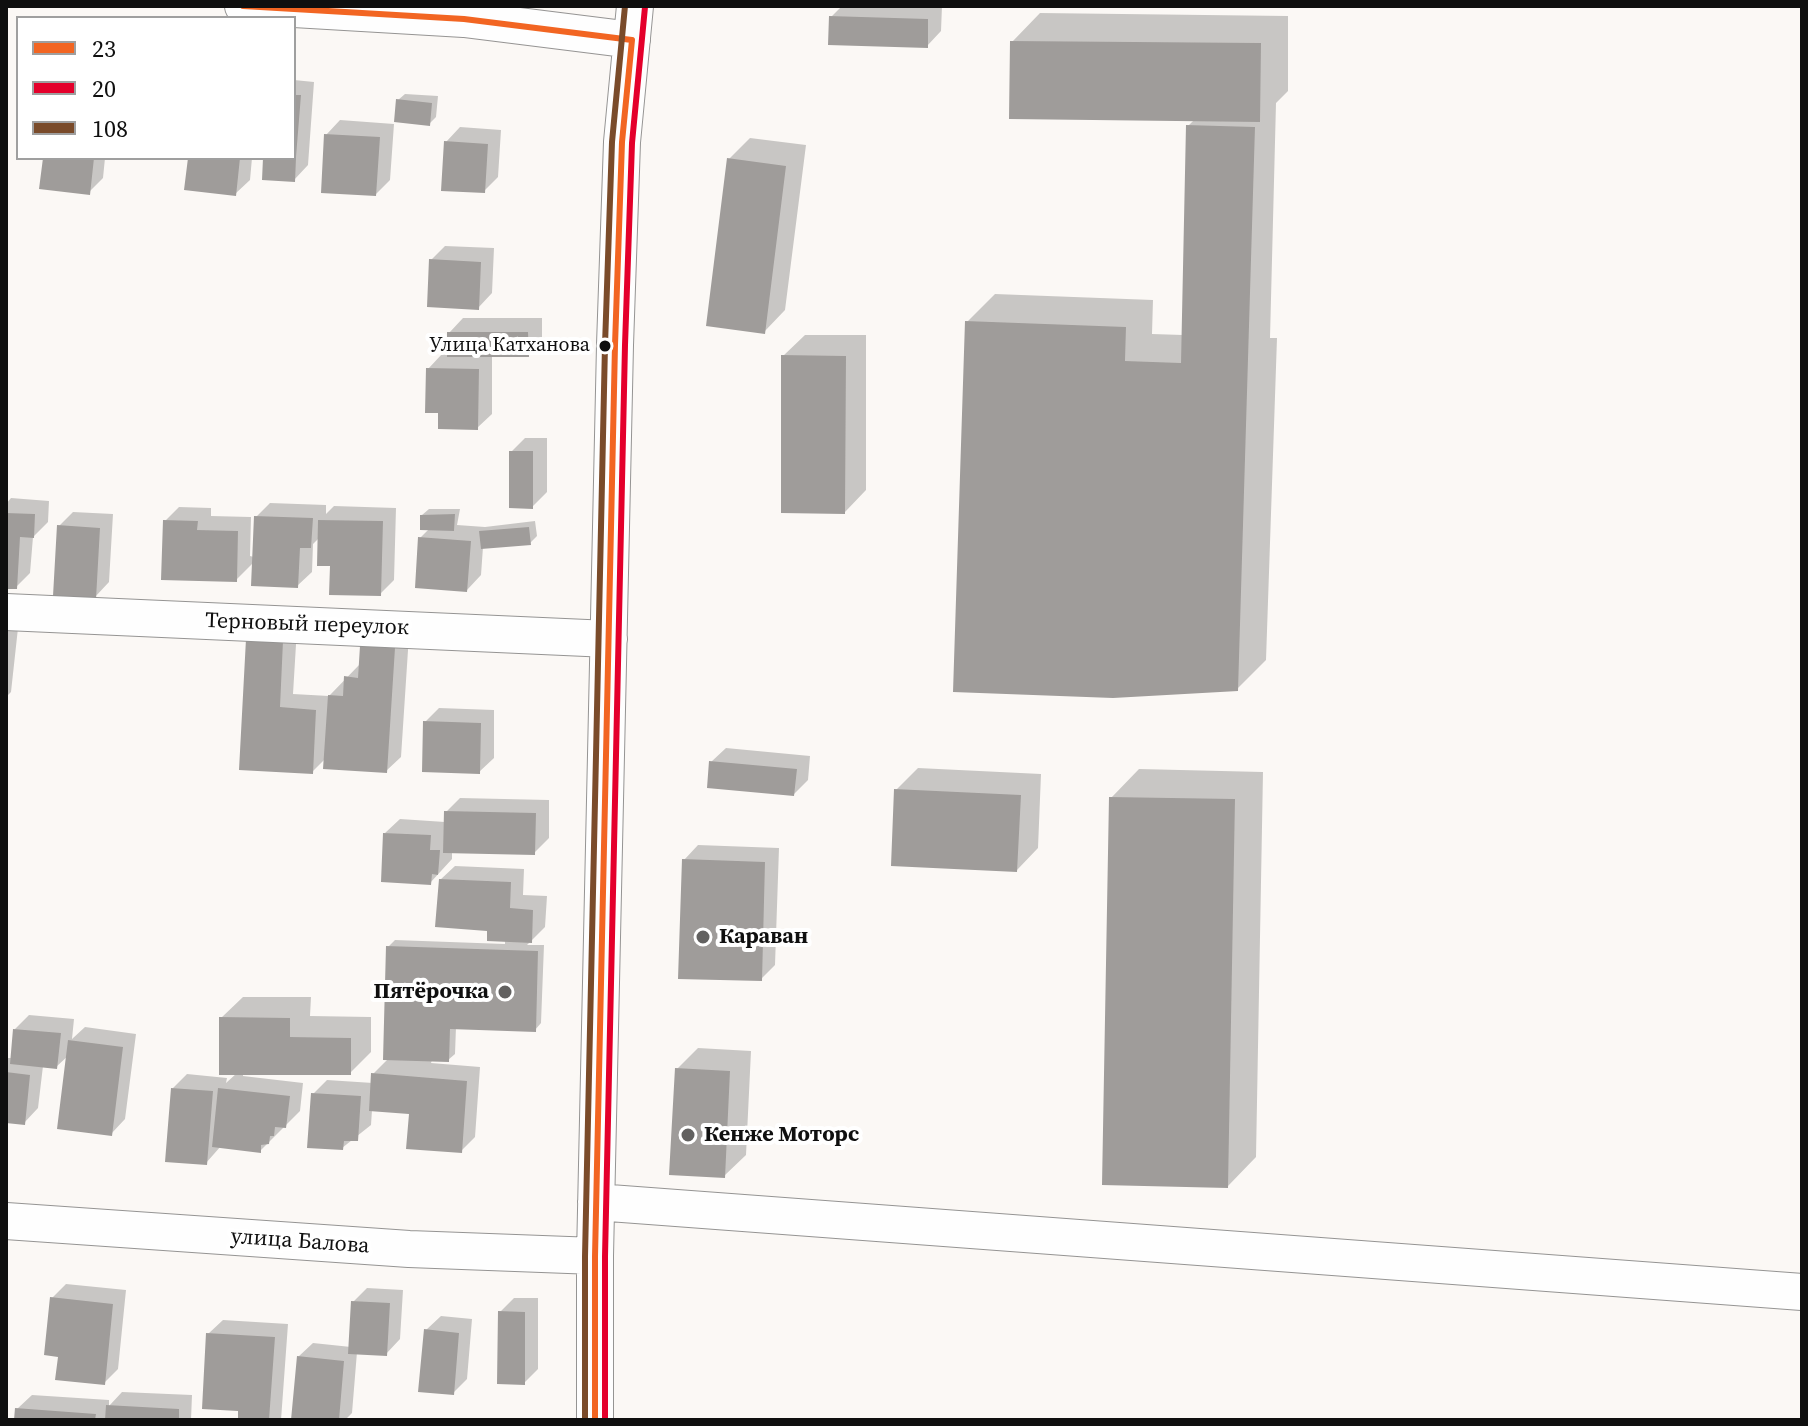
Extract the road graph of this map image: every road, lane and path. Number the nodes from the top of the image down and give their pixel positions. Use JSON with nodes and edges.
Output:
{"nodes":[{"id":1,"x":243,"y":6,"type":"edge"},
{"id":2,"x":634,"y":23,"type":"edge"},
{"id":3,"x":6,"y":612,"type":"edge"},
{"id":4,"x":609,"y":639,"type":"junction"},
{"id":5,"x":596,"y":1202,"type":"junction"},
{"id":6,"x":6,"y":1221,"type":"edge"},
{"id":7,"x":595,"y":1256,"type":"junction"},
{"id":8,"x":1802,"y":1292,"type":"edge"},
{"id":9,"x":595,"y":1420,"type":"edge"}],
"edges":[{"from":1,"to":2,"type":"street"},
{"from":2,"to":4,"type":"street"},
{"from":3,"to":4,"type":"street","name":"Терновый переулок"},
{"from":4,"to":5,"type":"street"},
{"from":5,"to":7,"type":"street"},
{"from":5,"to":8,"type":"street"},
{"from":6,"to":7,"type":"street","name":"улица Балова"},
{"from":7,"to":9,"type":"street"}]}
